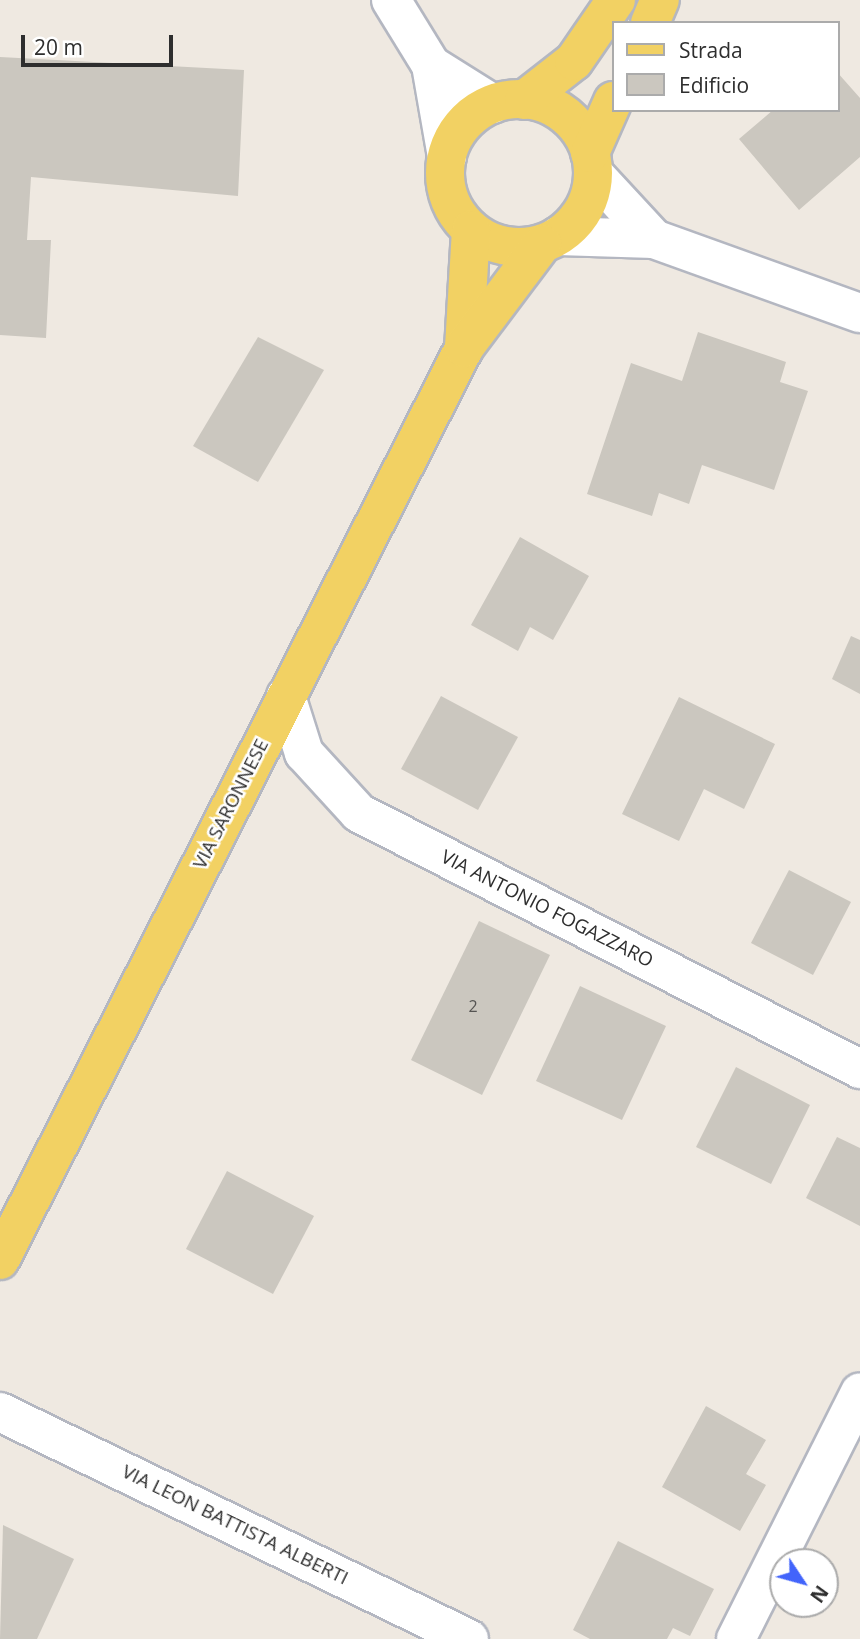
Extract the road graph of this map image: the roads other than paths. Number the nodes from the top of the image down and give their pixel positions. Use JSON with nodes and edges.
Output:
{"nodes":[{"id":1,"x":391,"y":0,"type":"edge"},
{"id":2,"x":616,"y":0,"type":"edge"},
{"id":3,"x":660,"y":0,"type":"edge"},
{"id":4,"x":651,"y":21,"type":"edge"},
{"id":5,"x":431,"y":65,"type":"junction"},
{"id":6,"x":508,"y":102,"type":"junction"},
{"id":7,"x":612,"y":104,"type":"edge"},
{"id":8,"x":447,"y":157,"type":"junction"},
{"id":9,"x":592,"y":163,"type":"junction"},
{"id":10,"x":471,"y":230,"type":"junction"},
{"id":11,"x":654,"y":239,"type":"junction"},
{"id":12,"x":550,"y":240,"type":"junction"},
{"id":13,"x":860,"y":313,"type":"edge"},
{"id":14,"x":464,"y":348,"type":"junction"},
{"id":15,"x":286,"y":696,"type":"junction"},
{"id":16,"x":860,"y":1069,"type":"edge"},
{"id":17,"x":0,"y":1260,"type":"edge"},
{"id":18,"x":860,"y":1392,"type":"edge"},
{"id":19,"x":0,"y":1412,"type":"edge"},
{"id":20,"x":469,"y":1639,"type":"edge"},
{"id":21,"x":736,"y":1639,"type":"edge"}],
"edges":[{"from":1,"to":5,"type":"street"},
{"from":2,"to":6,"type":"main road"},
{"from":3,"to":4,"type":"main road"},
{"from":5,"to":6,"type":"street"},
{"from":5,"to":8,"type":"street"},
{"from":6,"to":8,"type":"main road"},
{"from":6,"to":9,"type":"main road"},
{"from":7,"to":9,"type":"main road","name":"VIA SARONNESE"},
{"from":8,"to":10,"type":"main road"},
{"from":9,"to":11,"type":"street"},
{"from":9,"to":12,"type":"main road","name":"VIA SARONNESE"},
{"from":10,"to":12,"type":"main road"},
{"from":10,"to":14,"type":"main road","name":"VIA SARONNESE"},
{"from":11,"to":12,"type":"street"},
{"from":11,"to":13,"type":"street"},
{"from":12,"to":14,"type":"main road","name":"VIA SARONNESE"},
{"from":14,"to":15,"type":"main road","name":"VIA SARONNESE"},
{"from":15,"to":16,"type":"street","name":"VIA ANTONIO FOGAZZARO"},
{"from":15,"to":17,"type":"main road","name":"VIA SARONNESE"},
{"from":18,"to":21,"type":"street"},
{"from":19,"to":20,"type":"street","name":"VIA LEON BATTISTA ALBERTI"}]}
